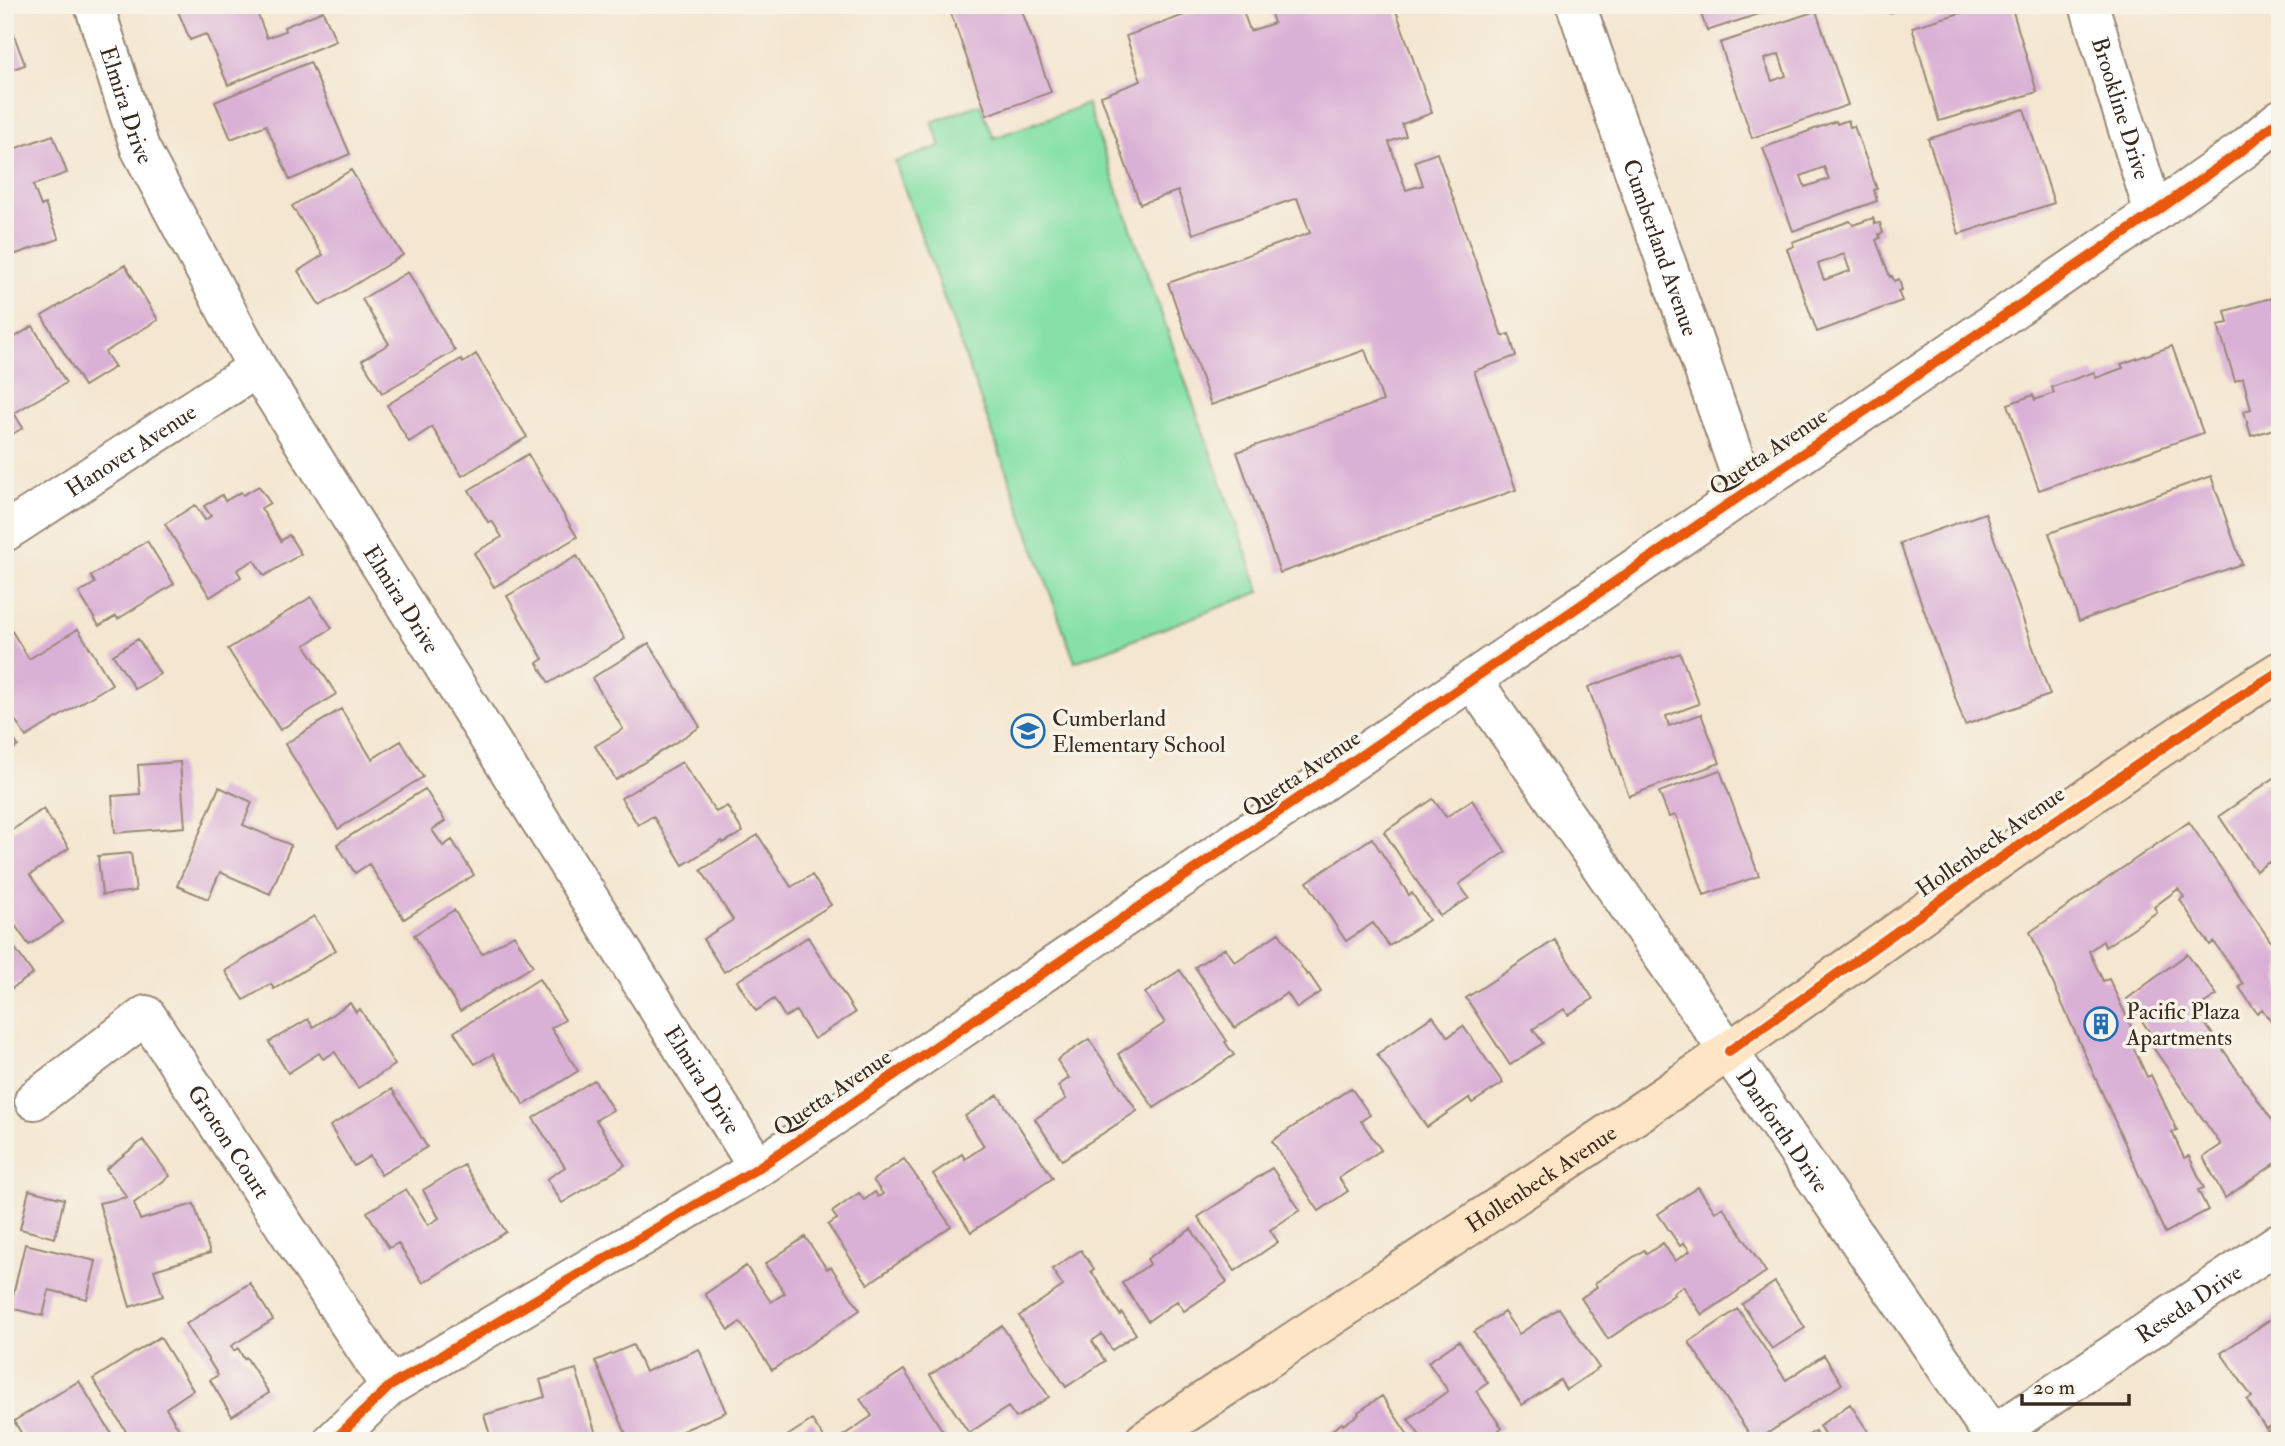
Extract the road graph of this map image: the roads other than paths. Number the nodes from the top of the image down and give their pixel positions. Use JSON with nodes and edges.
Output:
{"nodes":[{"id":1,"x":94,"y":5,"type":"edge"},
{"id":2,"x":1576,"y":5,"type":"edge"},
{"id":3,"x":2089,"y":5,"type":"edge"},
{"id":4,"x":2280,"y":119,"type":"edge"},
{"id":5,"x":2154,"y":213,"type":"junction"},
{"id":6,"x":257,"y":368,"type":"junction"},
{"id":7,"x":1746,"y":491,"type":"junction"},
{"id":8,"x":5,"y":532,"type":"edge"},
{"id":9,"x":2280,"y":671,"type":"edge"},
{"id":10,"x":1473,"y":681,"type":"junction"},
{"id":11,"x":1729,"y":1051,"type":"junction"},
{"id":12,"x":34,"y":1100,"type":"dead end"},
{"id":13,"x":758,"y":1168,"type":"junction"},
{"id":14,"x":2280,"y":1242,"type":"edge"},
{"id":15,"x":390,"y":1386,"type":"junction"},
{"id":16,"x":1995,"y":1438,"type":"edge"},
{"id":17,"x":333,"y":1441,"type":"edge"},
{"id":18,"x":1143,"y":1441,"type":"edge"}],
"edges":[{"from":1,"to":6,"type":"street","name":"Elmira Drive"},
{"from":2,"to":7,"type":"street","name":"Cumberland Avenue"},
{"from":3,"to":5,"type":"street","name":"Brookline Drive"},
{"from":4,"to":5,"type":"street","name":"Quetta Avenue"},
{"from":5,"to":7,"type":"street","name":"Quetta Avenue"},
{"from":6,"to":8,"type":"street","name":"Hanover Avenue"},
{"from":6,"to":13,"type":"street","name":"Elmira Drive"},
{"from":7,"to":10,"type":"street","name":"Quetta Avenue"},
{"from":9,"to":11,"type":"street","name":"Hollenbeck Avenue"},
{"from":10,"to":11,"type":"street","name":"Danforth Drive"},
{"from":10,"to":13,"type":"street","name":"Quetta Avenue"},
{"from":11,"to":16,"type":"street","name":"Danforth Drive"},
{"from":11,"to":18,"type":"street","name":"Hollenbeck Avenue"},
{"from":12,"to":15,"type":"street","name":"Groton Court"},
{"from":13,"to":15,"type":"street","name":"Quetta Avenue"},
{"from":14,"to":16,"type":"street","name":"Reseda Drive"},
{"from":15,"to":17,"type":"street","name":"Quetta Avenue"}]}
